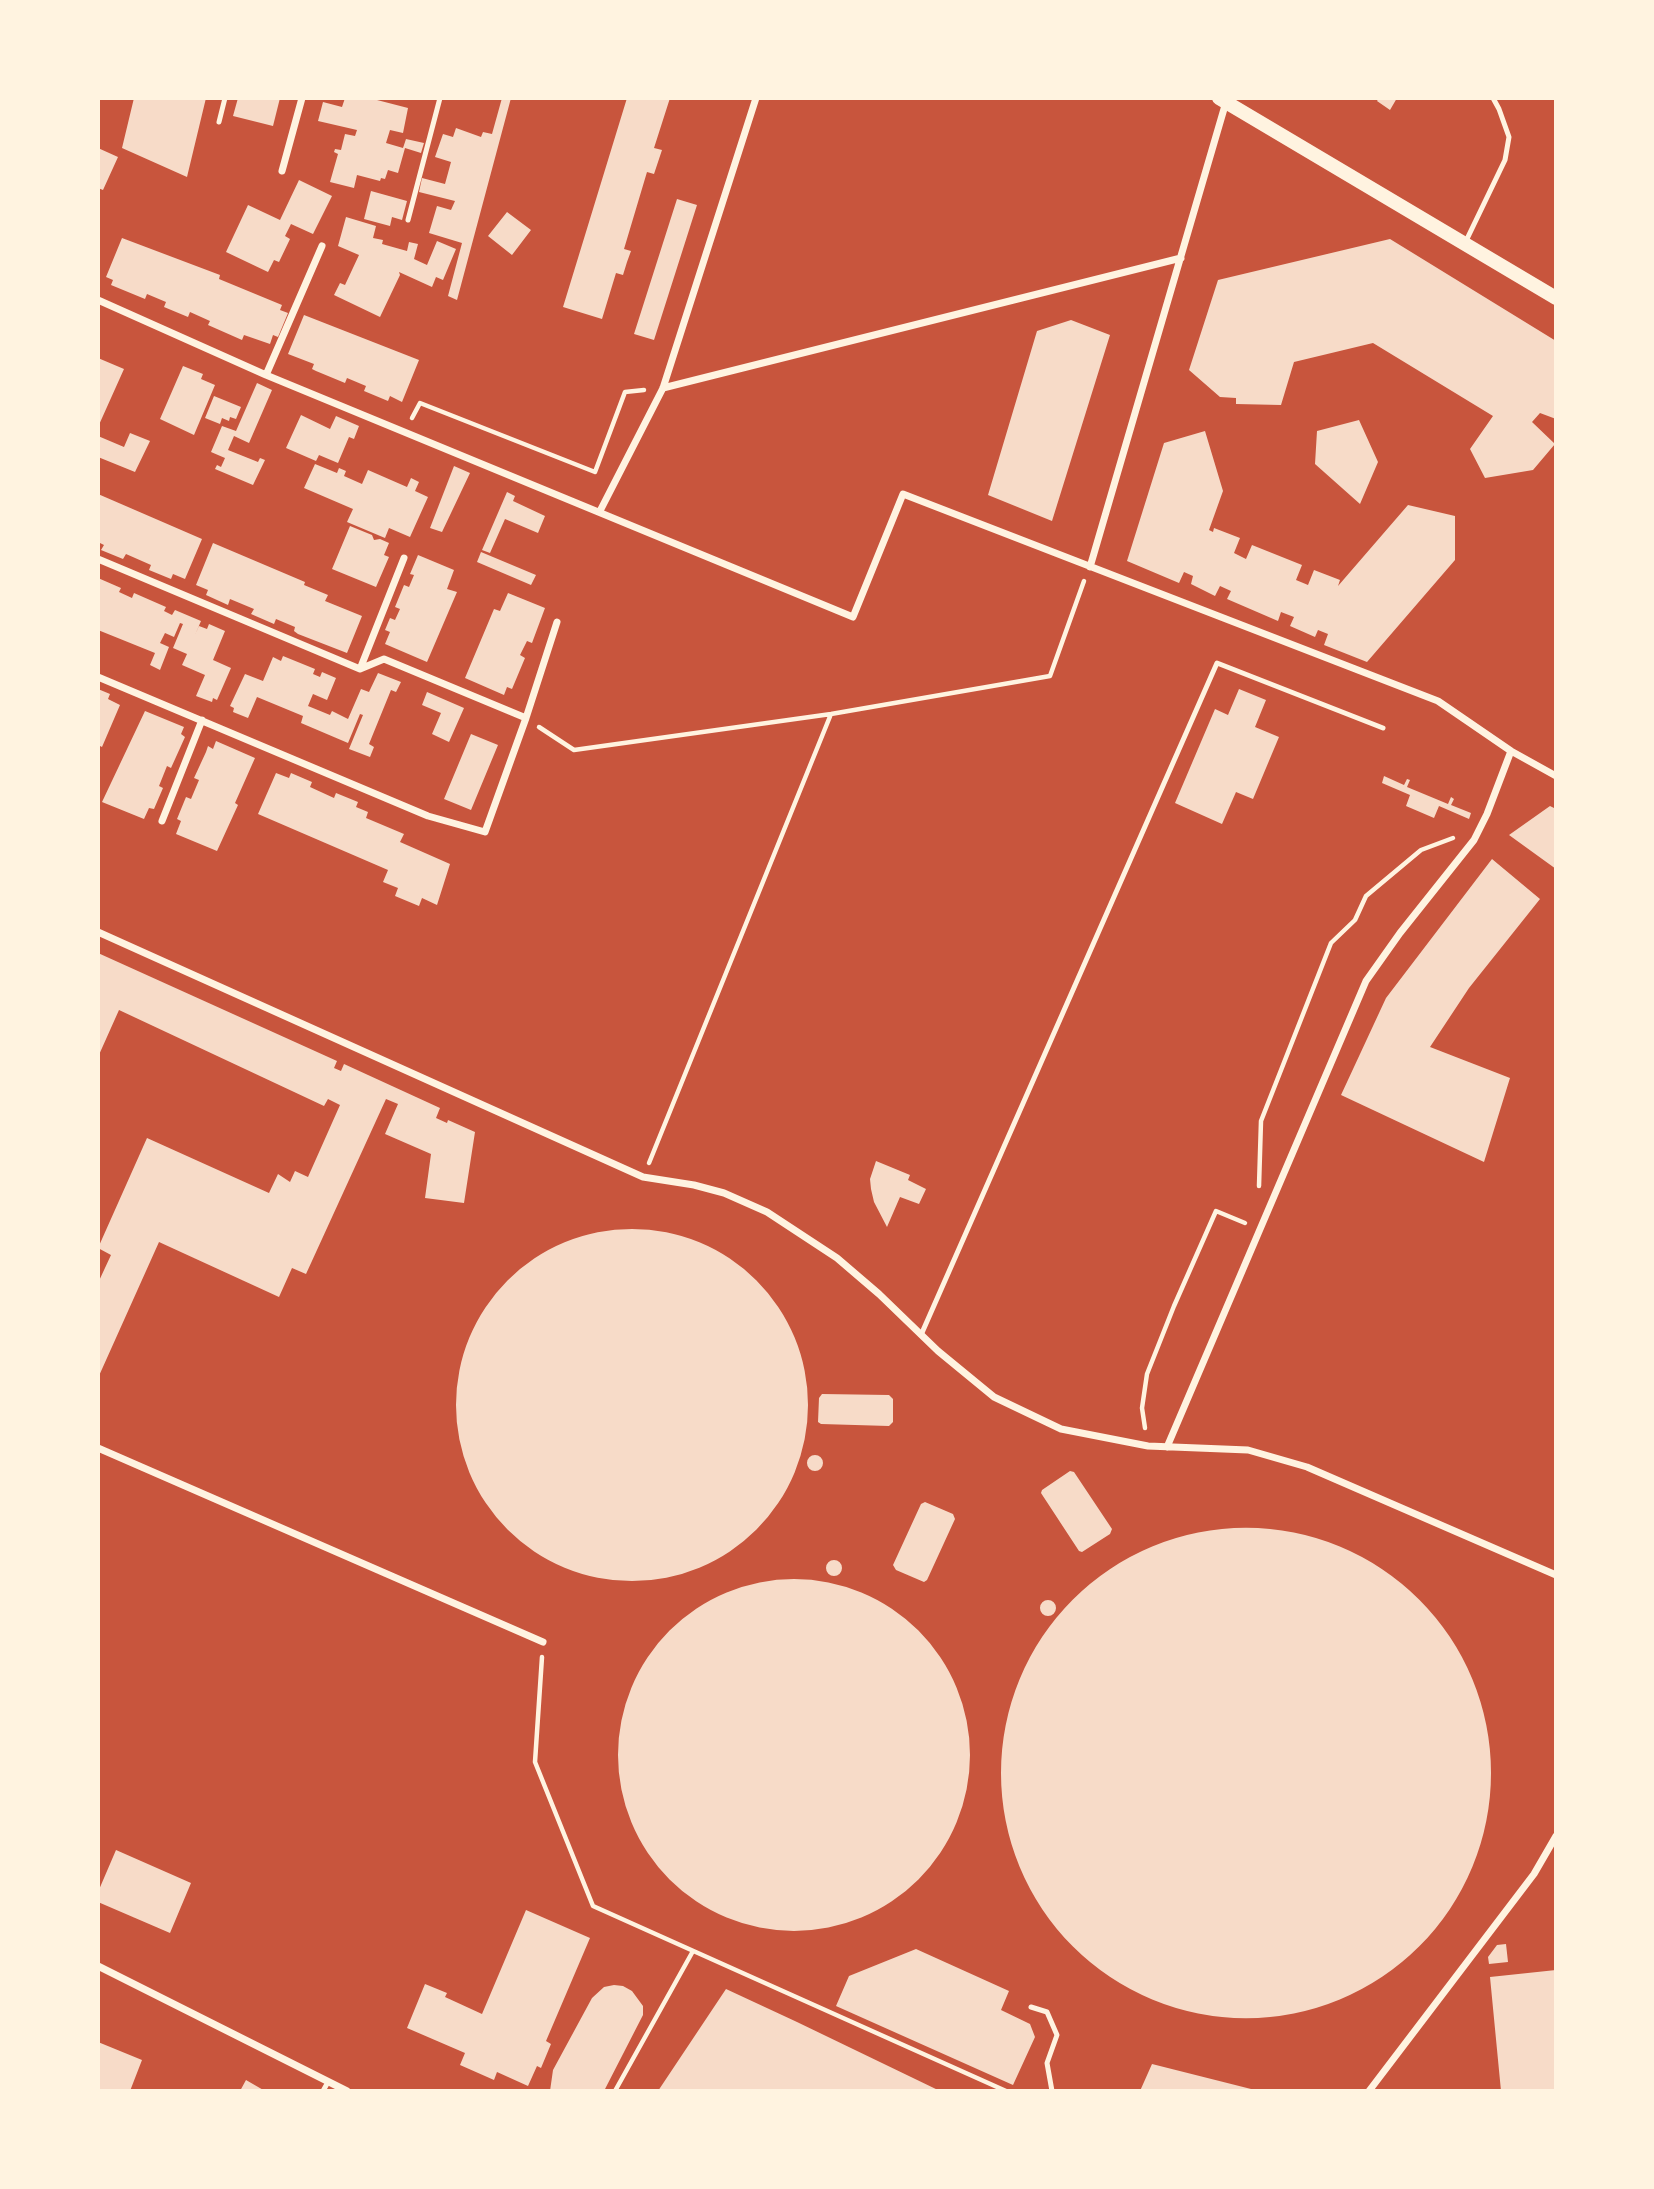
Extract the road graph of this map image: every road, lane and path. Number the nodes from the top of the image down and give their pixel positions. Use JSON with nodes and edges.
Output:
{"nodes":[{"id":1,"x":225,"y":98,"type":"edge"},
{"id":2,"x":302,"y":98,"type":"edge"},
{"id":3,"x":440,"y":98,"type":"edge"},
{"id":4,"x":756,"y":98,"type":"edge"},
{"id":5,"x":1493,"y":98,"type":"edge"},
{"id":6,"x":1222,"y":100,"type":"edge"},
{"id":7,"x":219,"y":122,"type":"dead end"},
{"id":8,"x":282,"y":171,"type":"dead end"},
{"id":9,"x":408,"y":220,"type":"dead end"},
{"id":10,"x":1465,"y":244,"type":"junction"},
{"id":11,"x":322,"y":246,"type":"dead end"},
{"id":12,"x":1181,"y":258,"type":"junction"},
{"id":13,"x":1556,"y":298,"type":"edge"},
{"id":14,"x":98,"y":300,"type":"edge"},
{"id":15,"x":266,"y":376,"type":"junction"},
{"id":16,"x":663,"y":387,"type":"junction"},
{"id":17,"x":405,"y":432,"type":"junction"},
{"id":18,"x":600,"y":511,"type":"junction"},
{"id":19,"x":404,"y":558,"type":"dead end"},
{"id":20,"x":98,"y":559,"type":"edge"},
{"id":21,"x":1090,"y":567,"type":"junction"},
{"id":22,"x":557,"y":622,"type":"dead end"},
{"id":23,"x":360,"y":669,"type":"junction"},
{"id":24,"x":98,"y":677,"type":"edge"},
{"id":25,"x":831,"y":714,"type":"junction"},
{"id":26,"x":526,"y":718,"type":"junction"},
{"id":27,"x":202,"y":720,"type":"junction"},
{"id":28,"x":1383,"y":728,"type":"dead end"},
{"id":29,"x":1511,"y":751,"type":"junction"},
{"id":30,"x":1556,"y":776,"type":"edge"},
{"id":31,"x":162,"y":821,"type":"dead end"},
{"id":32,"x":1480,"y":827,"type":"junction"},
{"id":33,"x":98,"y":932,"type":"edge"},
{"id":34,"x":643,"y":1177,"type":"junction"},
{"id":35,"x":1259,"y":1197,"type":"dead end"},
{"id":36,"x":1252,"y":1215,"type":"dead end"},
{"id":37,"x":921,"y":1335,"type":"junction"},
{"id":38,"x":1148,"y":1446,"type":"junction"},
{"id":39,"x":1167,"y":1447,"type":"junction"},
{"id":40,"x":98,"y":1448,"type":"edge"},
{"id":41,"x":1556,"y":1575,"type":"edge"},
{"id":42,"x":543,"y":1643,"type":"joint"},
{"id":43,"x":1556,"y":1836,"type":"edge"},
{"id":44,"x":692,"y":1951,"type":"junction"},
{"id":45,"x":98,"y":1966,"type":"edge"},
{"id":46,"x":1031,"y":2007,"type":"dead end"},
{"id":47,"x":328,"y":2082,"type":"junction"},
{"id":48,"x":323,"y":2091,"type":"edge"},
{"id":49,"x":345,"y":2091,"type":"edge"},
{"id":50,"x":615,"y":2091,"type":"edge"},
{"id":51,"x":1006,"y":2091,"type":"edge"},
{"id":52,"x":1052,"y":2091,"type":"edge"},
{"id":53,"x":1369,"y":2091,"type":"edge"}],
"edges":[{"from":1,"to":7,"type":"lane"},
{"from":2,"to":8,"type":"street"},
{"from":3,"to":9,"type":"lane"},
{"from":4,"to":16,"type":"street"},
{"from":5,"to":10,"type":"lane"},
{"from":6,"to":10,"type":"main road"},
{"from":6,"to":12,"type":"street"},
{"from":10,"to":13,"type":"main road"},
{"from":11,"to":15,"type":"street"},
{"from":12,"to":16,"type":"street"},
{"from":12,"to":21,"type":"street"},
{"from":14,"to":15,"type":"street"},
{"from":15,"to":17,"type":"street"},
{"from":16,"to":17,"type":"path"},
{"from":16,"to":18,"type":"street"},
{"from":17,"to":18,"type":"street"},
{"from":18,"to":21,"type":"street"},
{"from":19,"to":23,"type":"street"},
{"from":20,"to":23,"type":"street"},
{"from":21,"to":25,"type":"path"},
{"from":21,"to":29,"type":"street"},
{"from":22,"to":26,"type":"street"},
{"from":23,"to":26,"type":"street"},
{"from":24,"to":27,"type":"street"},
{"from":25,"to":26,"type":"path"},
{"from":25,"to":34,"type":"path"},
{"from":26,"to":27,"type":"street"},
{"from":27,"to":31,"type":"street"},
{"from":28,"to":37,"type":"lane"},
{"from":29,"to":30,"type":"street"},
{"from":29,"to":32,"type":"street"},
{"from":32,"to":35,"type":"path"},
{"from":32,"to":39,"type":"street"},
{"from":33,"to":34,"type":"street"},
{"from":34,"to":37,"type":"street"},
{"from":36,"to":38,"type":"path"},
{"from":37,"to":38,"type":"street"},
{"from":38,"to":39,"type":"street"},
{"from":39,"to":41,"type":"street"},
{"from":40,"to":42,"type":"street"},
{"from":42,"to":44,"type":"path"},
{"from":43,"to":53,"type":"street"},
{"from":44,"to":50,"type":"path"},
{"from":44,"to":51,"type":"path"},
{"from":45,"to":47,"type":"street"},
{"from":46,"to":52,"type":"lane"},
{"from":47,"to":48,"type":"lane"},
{"from":47,"to":49,"type":"street"}]}
